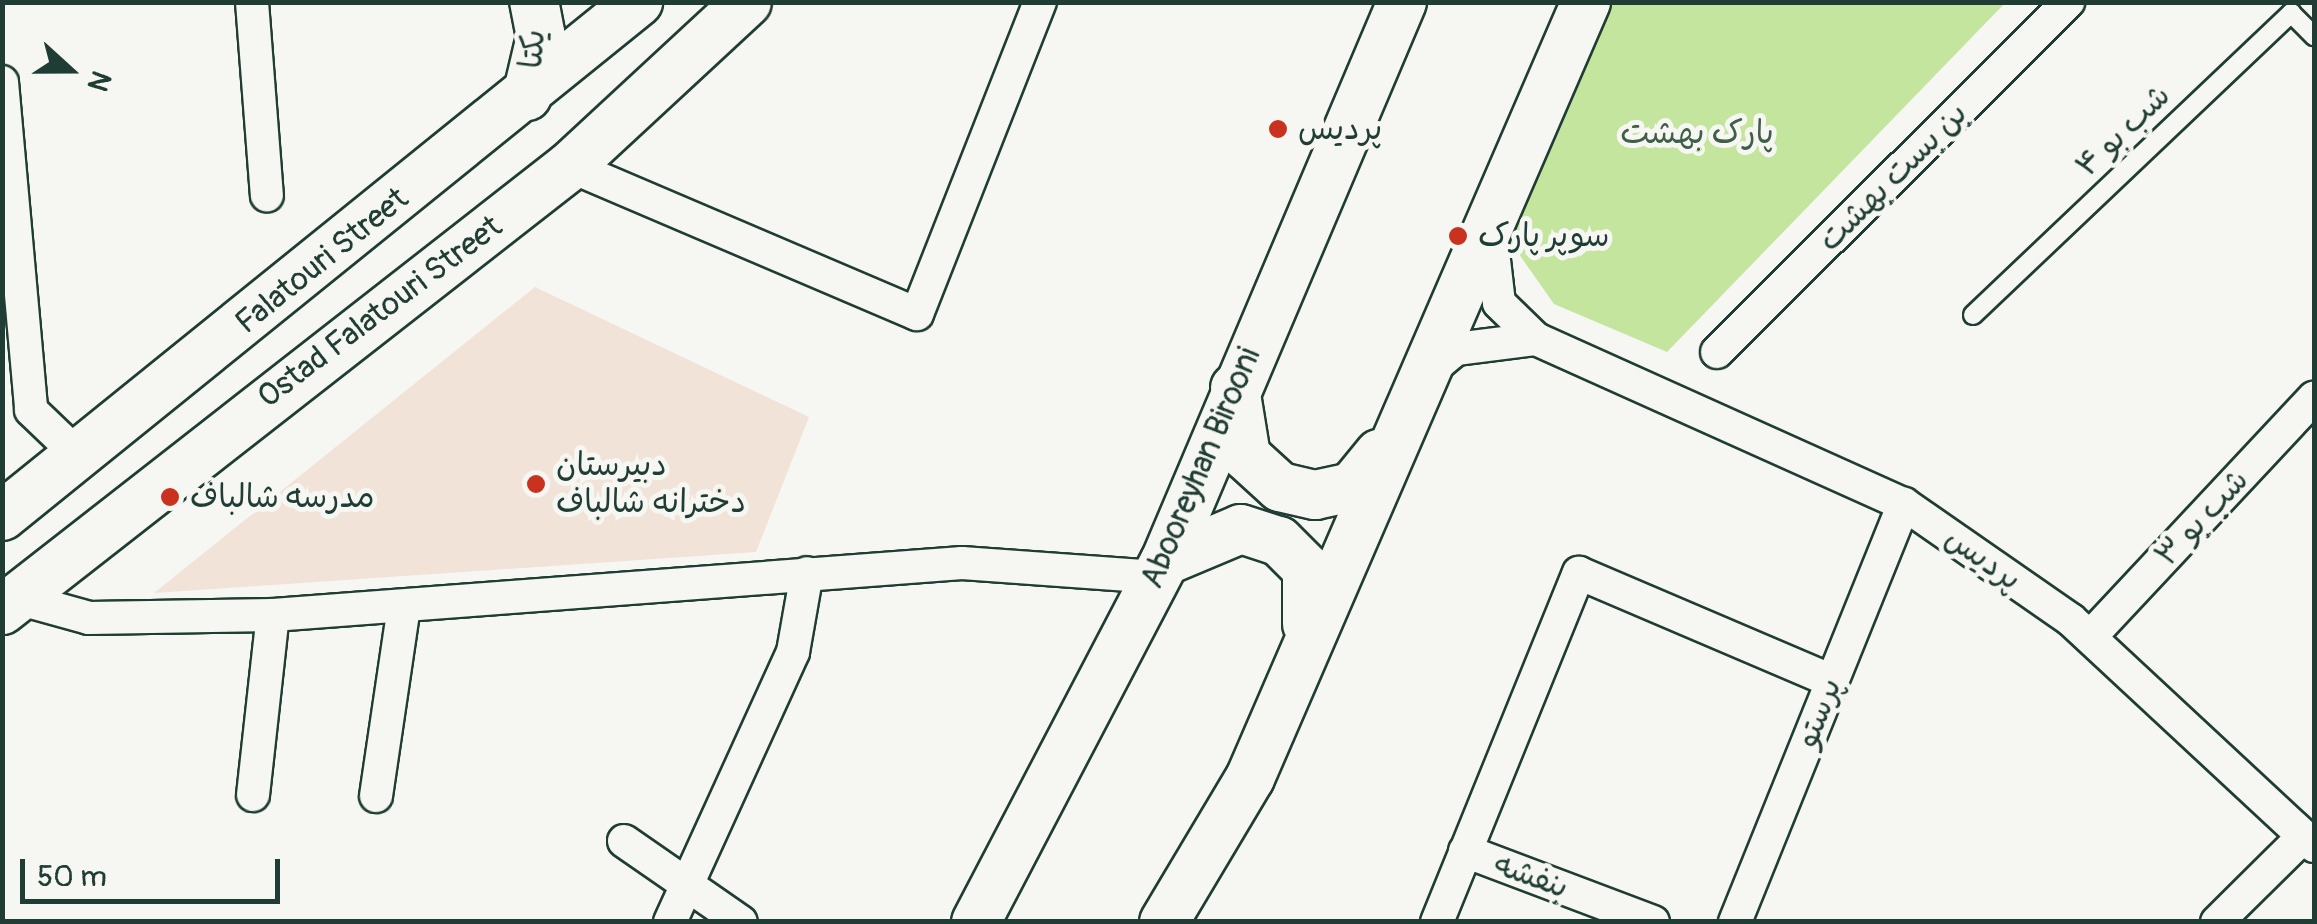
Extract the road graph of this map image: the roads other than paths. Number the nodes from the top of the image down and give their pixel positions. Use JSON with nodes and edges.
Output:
{"nodes":[{"id":1,"x":252,"y":2,"type":"edge"},
{"id":2,"x":534,"y":2,"type":"edge"},
{"id":3,"x":638,"y":2,"type":"edge"},
{"id":4,"x":747,"y":2,"type":"edge"},
{"id":5,"x":1040,"y":2,"type":"edge"},
{"id":6,"x":1402,"y":2,"type":"edge"},
{"id":7,"x":1586,"y":2,"type":"edge"},
{"id":8,"x":2068,"y":2,"type":"edge"},
{"id":9,"x":2314,"y":36,"type":"edge"},
{"id":10,"x":2,"y":82,"type":"edge"},
{"id":11,"x":527,"y":96,"type":"junction"},
{"id":12,"x":570,"y":166,"type":"junction"},
{"id":13,"x":1506,"y":178,"type":"junction"},
{"id":14,"x":267,"y":194,"type":"dead end"},
{"id":15,"x":1972,"y":316,"type":"dead end"},
{"id":16,"x":1536,"y":339,"type":"junction"},
{"id":17,"x":1718,"y":352,"type":"dead end"},
{"id":18,"x":1412,"y":386,"type":"junction"},
{"id":19,"x":1234,"y":388,"type":"junction"},
{"id":20,"x":2314,"y":398,"type":"edge"},
{"id":21,"x":1390,"y":440,"type":"junction"},
{"id":22,"x":79,"y":456,"type":"junction"},
{"id":23,"x":1904,"y":504,"type":"junction"},
{"id":24,"x":2,"y":516,"type":"edge"},
{"id":25,"x":1160,"y":569,"type":"junction"},
{"id":26,"x":807,"y":573,"type":"junction"},
{"id":27,"x":10,"y":604,"type":"edge"},
{"id":28,"x":404,"y":606,"type":"junction"},
{"id":29,"x":273,"y":615,"type":"junction"},
{"id":30,"x":1306,"y":633,"type":"junction"},
{"id":31,"x":2090,"y":638,"type":"junction"},
{"id":32,"x":1832,"y":681,"type":"junction"},
{"id":33,"x":1250,"y":778,"type":"junction"},
{"id":34,"x":253,"y":795,"type":"dead end"},
{"id":35,"x":376,"y":796,"type":"dead end"},
{"id":36,"x":624,"y":841,"type":"dead end"},
{"id":37,"x":2310,"y":841,"type":"edge"},
{"id":38,"x":1465,"y":851,"type":"junction"},
{"id":39,"x":686,"y":884,"type":"junction"},
{"id":40,"x":670,"y":922,"type":"edge"},
{"id":41,"x":742,"y":922,"type":"edge"},
{"id":42,"x":976,"y":922,"type":"edge"},
{"id":43,"x":1164,"y":922,"type":"edge"},
{"id":44,"x":1200,"y":922,"type":"edge"},
{"id":45,"x":1437,"y":922,"type":"edge"},
{"id":46,"x":1653,"y":922,"type":"edge"},
{"id":47,"x":1735,"y":922,"type":"edge"},
{"id":48,"x":2218,"y":922,"type":"edge"}],
"edges":[{"from":1,"to":14,"type":"street"},
{"from":2,"to":11,"type":"main road","name":"یکتا"},
{"from":3,"to":11,"type":"main road","name":"Falatouri Street"},
{"from":4,"to":12,"type":"main road","name":"Ostad Falatouri Street"},
{"from":5,"to":12,"type":"street"},
{"from":6,"to":19,"type":"main road","name":"Abooreyhan Birooni"},
{"from":7,"to":13,"type":"main road"},
{"from":8,"to":17,"type":"street","name":"بن بست بهشت"},
{"from":9,"to":15,"type":"lane","name":"شب بو ۴"},
{"from":10,"to":22,"type":"street"},
{"from":11,"to":22,"type":"main road","name":"Falatouri Street"},
{"from":12,"to":27,"type":"main road","name":"Ostad Falatouri Street"},
{"from":13,"to":16,"type":"street"},
{"from":13,"to":18,"type":"main road"},
{"from":16,"to":18,"type":"street"},
{"from":16,"to":23,"type":"street","name":"پردیس"},
{"from":18,"to":21,"type":"main road"},
{"from":19,"to":21,"type":"main road"},
{"from":19,"to":25,"type":"main road","name":"Abooreyhan Birooni"},
{"from":20,"to":31,"type":"street","name":"شب بو ۳"},
{"from":21,"to":30,"type":"main road"},
{"from":22,"to":24,"type":"main road","name":"Falatouri Street"},
{"from":23,"to":31,"type":"street","name":"پردیس"},
{"from":23,"to":32,"type":"street","name":"پرستو"},
{"from":25,"to":26,"type":"street"},
{"from":25,"to":30,"type":"main road"},
{"from":25,"to":42,"type":"main road","name":"Abooreyhan Birooni"},
{"from":26,"to":28,"type":"street"},
{"from":26,"to":39,"type":"street"},
{"from":27,"to":29,"type":"street"},
{"from":28,"to":29,"type":"street"},
{"from":28,"to":35,"type":"street"},
{"from":29,"to":34,"type":"street"},
{"from":30,"to":33,"type":"main road"},
{"from":31,"to":37,"type":"street","name":"پردیس"},
{"from":32,"to":38,"type":"street"},
{"from":32,"to":47,"type":"street","name":"پرستو"},
{"from":33,"to":43,"type":"main road"},
{"from":33,"to":44,"type":"main road"},
{"from":36,"to":39,"type":"street"},
{"from":37,"to":48,"type":"street"},
{"from":38,"to":45,"type":"street"},
{"from":38,"to":46,"type":"street","name":"بنفشه"},
{"from":39,"to":40,"type":"street"},
{"from":39,"to":41,"type":"street"}]}
